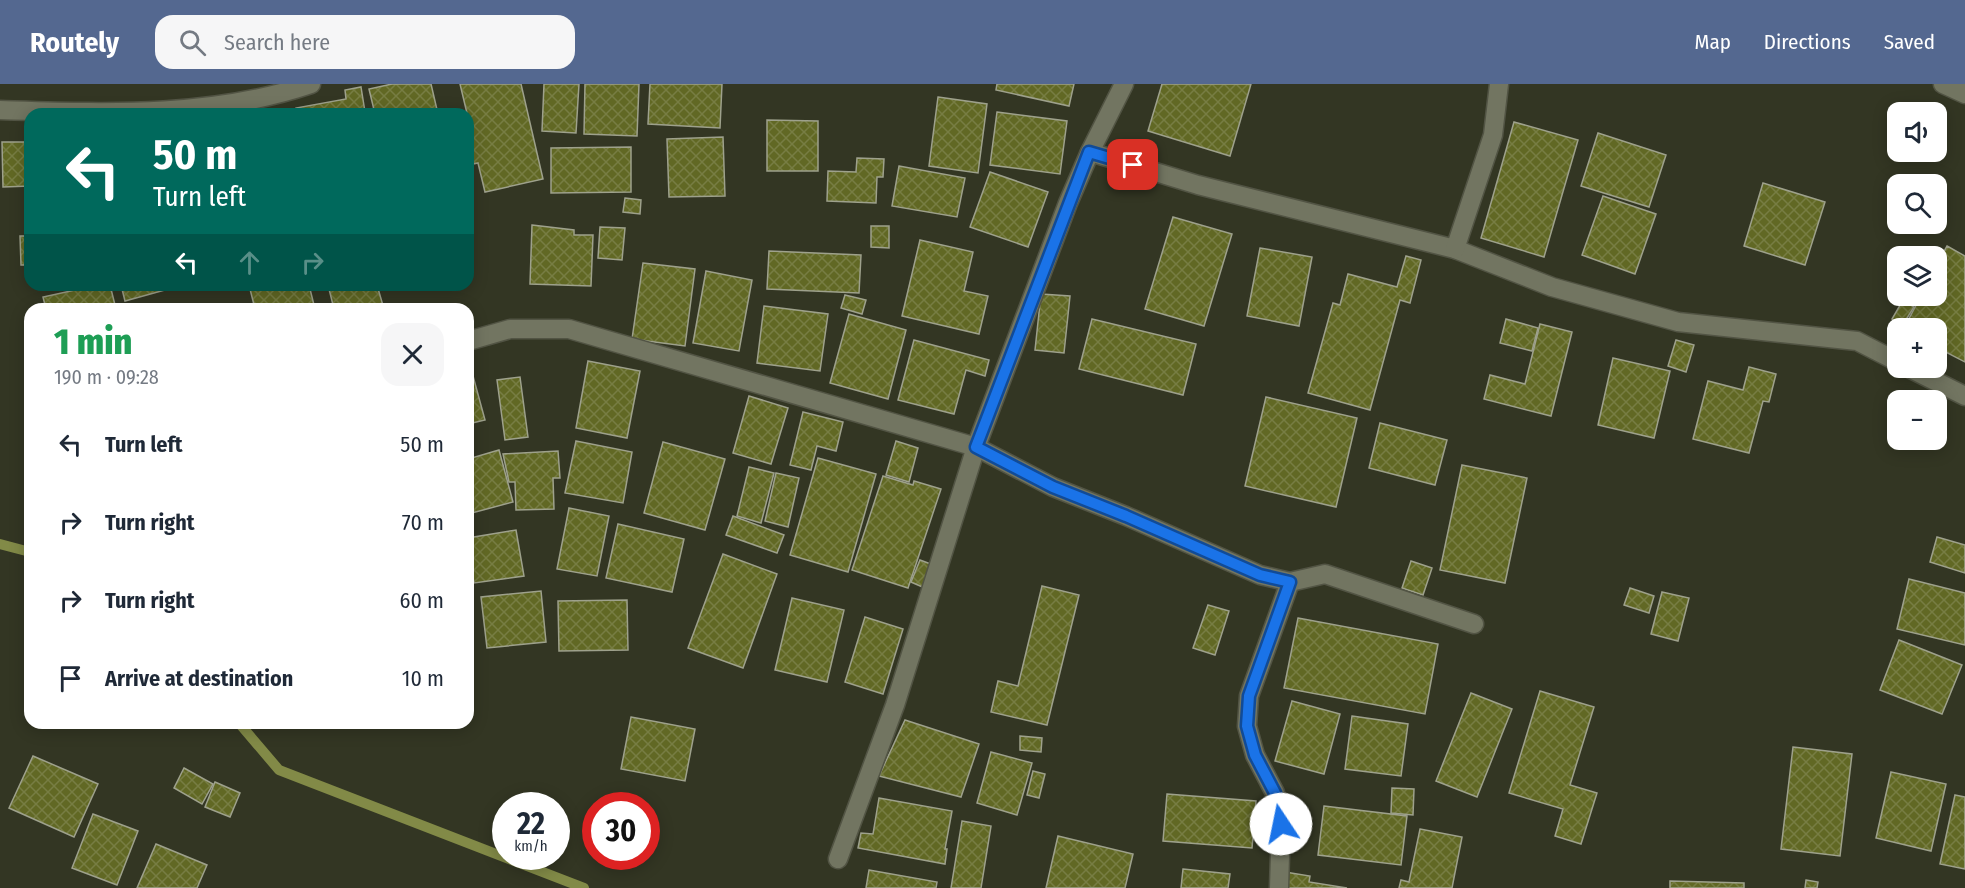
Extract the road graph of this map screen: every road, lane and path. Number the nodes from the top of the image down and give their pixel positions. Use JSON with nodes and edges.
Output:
{"nodes":[{"id":1,"x":310,"y":84,"type":"edge"},
{"id":2,"x":1124,"y":84,"type":"edge"},
{"id":3,"x":1499,"y":84,"type":"edge"},
{"id":4,"x":1943,"y":84,"type":"edge"},
{"id":5,"x":1965,"y":94,"type":"edge"},
{"id":6,"x":189,"y":108,"type":"edge"},
{"id":7,"x":0,"y":110,"type":"edge"},
{"id":8,"x":24,"y":111,"type":"edge"},
{"id":9,"x":1089,"y":152,"type":"junction"},
{"id":10,"x":1455,"y":249,"type":"junction"},
{"id":11,"x":474,"y":339,"type":"edge"},
{"id":12,"x":1887,"y":356,"type":"edge"},
{"id":13,"x":1929,"y":378,"type":"edge"},
{"id":14,"x":1965,"y":396,"type":"edge"},
{"id":15,"x":976,"y":447,"type":"junction"},
{"id":16,"x":1290,"y":582,"type":"junction"},
{"id":17,"x":1474,"y":624,"type":"dead end"},
{"id":18,"x":838,"y":859,"type":"dead end"},
{"id":19,"x":1279,"y":888,"type":"edge"}],
"edges":[{"from":1,"to":6,"type":"street"},
{"from":2,"to":9,"type":"street"},
{"from":3,"to":10,"type":"street"},
{"from":4,"to":5,"type":"street"},
{"from":7,"to":8,"type":"street"},
{"from":9,"to":10,"type":"street"},
{"from":9,"to":15,"type":"street"},
{"from":10,"to":12,"type":"street"},
{"from":11,"to":15,"type":"street"},
{"from":13,"to":14,"type":"street"},
{"from":15,"to":16,"type":"street"},
{"from":15,"to":18,"type":"street"},
{"from":16,"to":17,"type":"street"},
{"from":16,"to":19,"type":"street"}]}
